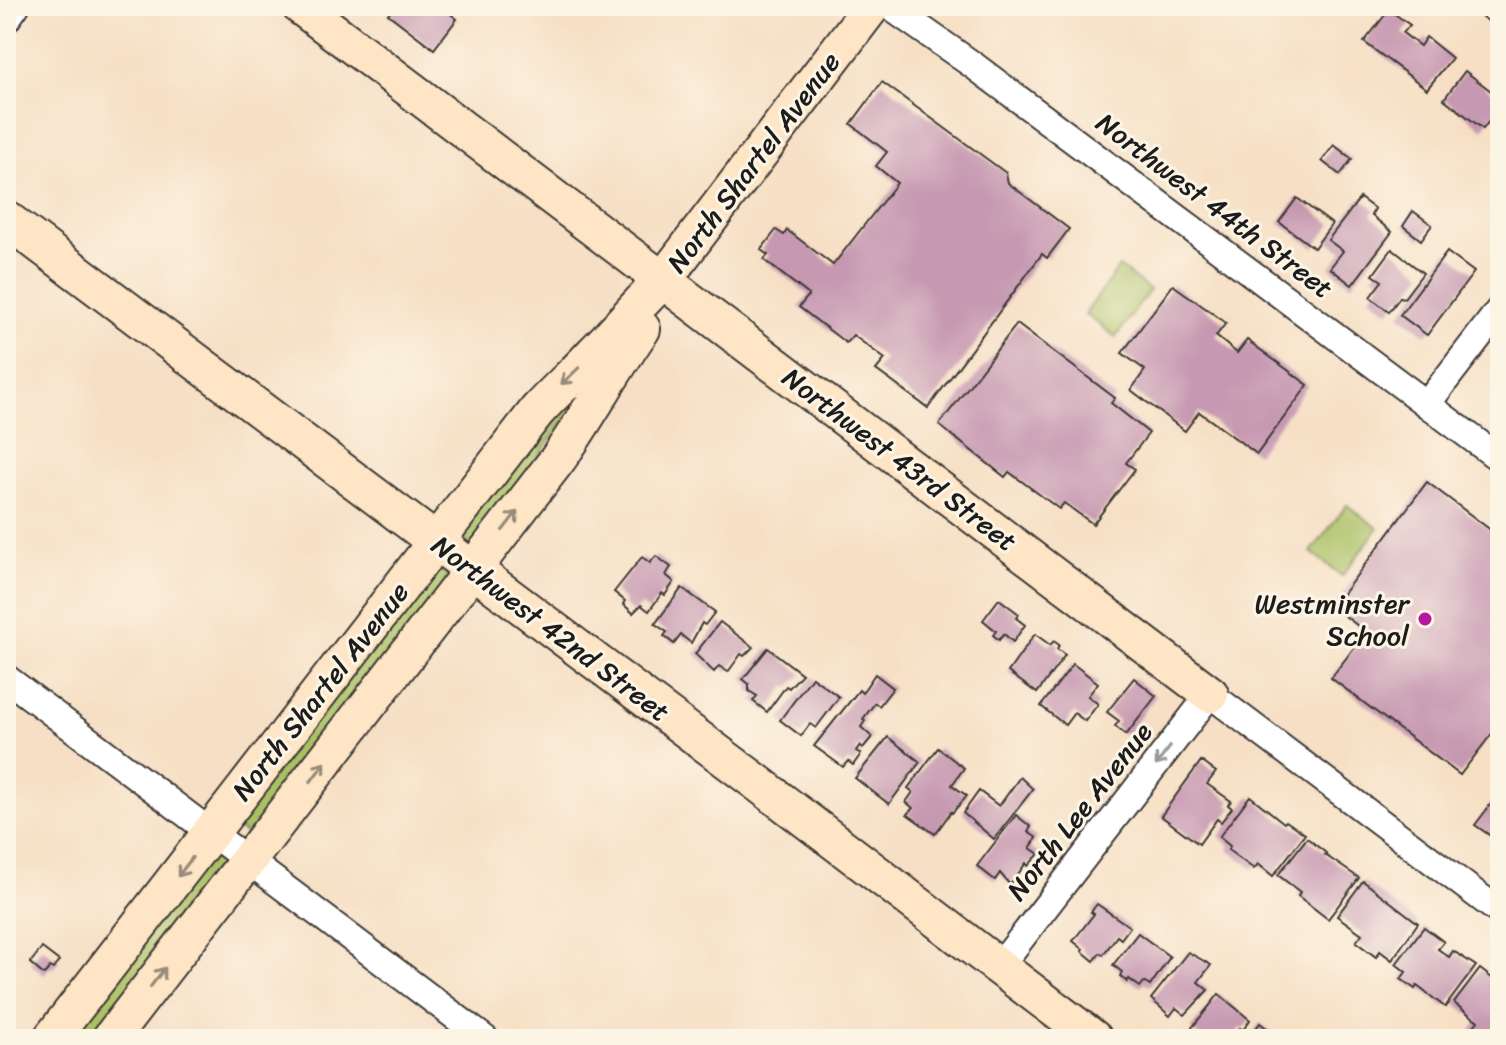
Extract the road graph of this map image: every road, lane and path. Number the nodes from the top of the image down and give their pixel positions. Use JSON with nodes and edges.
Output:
{"nodes":[{"id":1,"x":16,"y":6,"type":"edge"},
{"id":2,"x":300,"y":6,"type":"edge"},
{"id":3,"x":872,"y":6,"type":"edge"},
{"id":4,"x":889,"y":6,"type":"edge"},
{"id":5,"x":1491,"y":6,"type":"edge"},
{"id":6,"x":1500,"y":12,"type":"edge"},
{"id":7,"x":6,"y":20,"type":"edge"},
{"id":8,"x":6,"y":219,"type":"edge"},
{"id":9,"x":663,"y":280,"type":"junction"},
{"id":10,"x":1500,"y":309,"type":"edge"},
{"id":11,"x":1427,"y":404,"type":"junction"},
{"id":12,"x":1500,"y":459,"type":"edge"},
{"id":13,"x":435,"y":541,"type":"junction"},
{"id":14,"x":472,"y":569,"type":"junction"},
{"id":15,"x":6,"y":678,"type":"edge"},
{"id":16,"x":1210,"y":694,"type":"junction"},
{"id":17,"x":211,"y":832,"type":"junction"},
{"id":18,"x":249,"y":861,"type":"junction"},
{"id":19,"x":1500,"y":912,"type":"edge"},
{"id":20,"x":999,"y":967,"type":"junction"},
{"id":21,"x":51,"y":1039,"type":"edge"},
{"id":22,"x":110,"y":1039,"type":"edge"},
{"id":23,"x":485,"y":1039,"type":"edge"},
{"id":24,"x":1094,"y":1039,"type":"edge"}],
"edges":[{"from":1,"to":7,"type":"street"},
{"from":2,"to":9,"type":"street","name":"Northwest 43rd Street"},
{"from":3,"to":9,"type":"street","name":"North Shartel Avenue"},
{"from":4,"to":11,"type":"street","name":"Northwest 44th Street"},
{"from":5,"to":6,"type":"street"},
{"from":8,"to":13,"type":"street","name":"Northwest 42nd Street"},
{"from":9,"to":13,"type":"street","name":"North Shartel Avenue","one_way":true},
{"from":14,"to":9,"type":"street","name":"North Shartel Avenue","one_way":true},
{"from":9,"to":16,"type":"street","name":"Northwest 43rd Street"},
{"from":10,"to":11,"type":"street"},
{"from":11,"to":12,"type":"street","name":"Northwest 44th Street"},
{"from":13,"to":14,"type":"street","name":"Northwest 42nd Street"},
{"from":13,"to":17,"type":"street","name":"North Shartel Avenue"},
{"from":18,"to":14,"type":"street","name":"North Shartel Avenue","one_way":true},
{"from":14,"to":20,"type":"street","name":"Northwest 42nd Street"},
{"from":15,"to":17,"type":"street"},
{"from":16,"to":19,"type":"street","name":"Northwest 43rd Street"},
{"from":16,"to":20,"type":"street","name":"North Lee Avenue","one_way":true},
{"from":17,"to":18,"type":"street"},
{"from":17,"to":21,"type":"street","name":"North Shartel Avenue","one_way":true},
{"from":22,"to":18,"type":"street","name":"North Shartel Avenue","one_way":true},
{"from":18,"to":23,"type":"street"},
{"from":20,"to":24,"type":"street","name":"Northwest 42nd Street"}]}
